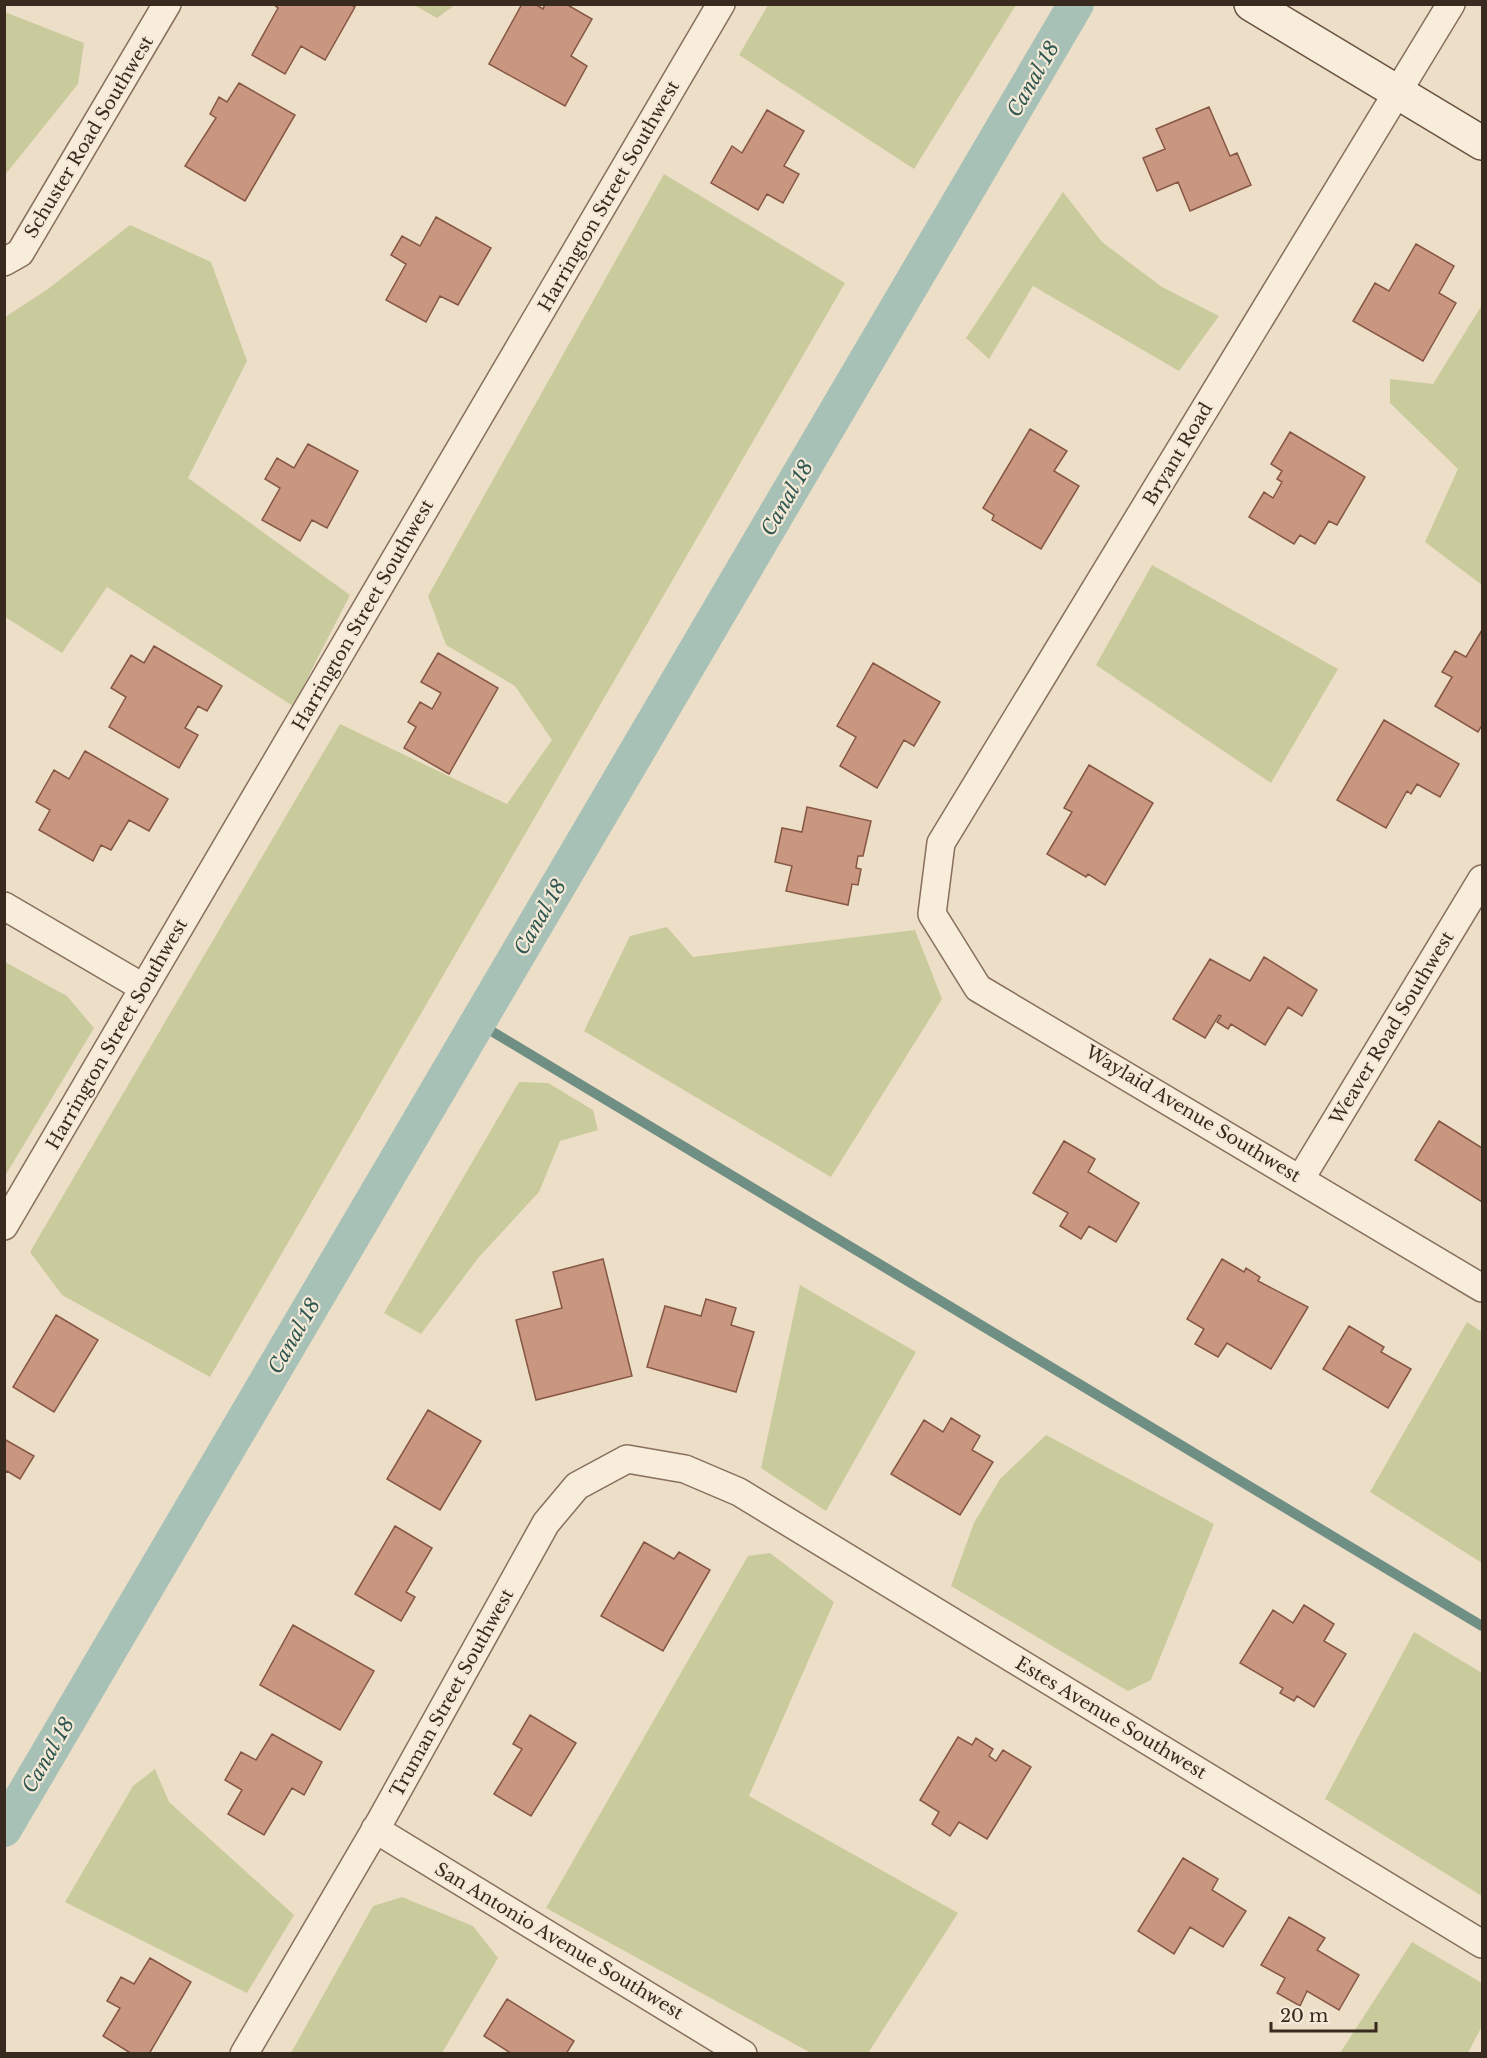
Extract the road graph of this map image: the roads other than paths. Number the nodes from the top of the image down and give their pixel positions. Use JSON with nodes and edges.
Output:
{"nodes":[{"id":1,"x":167,"y":4,"type":"edge"},
{"id":2,"x":721,"y":4,"type":"edge"},
{"id":3,"x":1251,"y":4,"type":"edge"},
{"id":4,"x":1451,"y":4,"type":"edge"},
{"id":5,"x":1399,"y":92,"type":"junction"},
{"id":6,"x":1482,"y":142,"type":"edge"},
{"id":7,"x":4,"y":262,"type":"edge"},
{"id":8,"x":1482,"y":879,"type":"edge"},
{"id":9,"x":4,"y":906,"type":"edge"},
{"id":10,"x":932,"y":914,"type":"joint"},
{"id":11,"x":144,"y":988,"type":"junction"},
{"id":12,"x":1300,"y":1178,"type":"junction"},
{"id":13,"x":4,"y":1226,"type":"edge"},
{"id":14,"x":1482,"y":1288,"type":"edge"},
{"id":15,"x":739,"y":1492,"type":"joint"},
{"id":16,"x":375,"y":1830,"type":"junction"},
{"id":17,"x":1482,"y":1944,"type":"edge"},
{"id":18,"x":244,"y":2054,"type":"edge"},
{"id":19,"x":743,"y":2054,"type":"edge"}],
"edges":[{"from":1,"to":7,"type":"street","name":"Schuster Road Southwest"},
{"from":2,"to":11,"type":"street","name":"Harrington Street Southwest"},
{"from":3,"to":5,"type":"street"},
{"from":4,"to":5,"type":"street","name":"Bryant Road"},
{"from":5,"to":6,"type":"street"},
{"from":5,"to":10,"type":"street","name":"Bryant Road"},
{"from":8,"to":12,"type":"street","name":"Weaver Road Southwest"},
{"from":9,"to":11,"type":"street"},
{"from":10,"to":12,"type":"street","name":"Waylaid Avenue Southwest"},
{"from":11,"to":13,"type":"street","name":"Harrington Street Southwest"},
{"from":12,"to":14,"type":"street","name":"Waylaid Avenue Southwest"},
{"from":15,"to":16,"type":"street","name":"Truman Street Southwest"},
{"from":15,"to":17,"type":"street","name":"Estes Avenue Southwest"},
{"from":16,"to":18,"type":"street","name":"Truman Street Southwest"},
{"from":16,"to":19,"type":"street","name":"San Antonio Avenue Southwest"}]}
